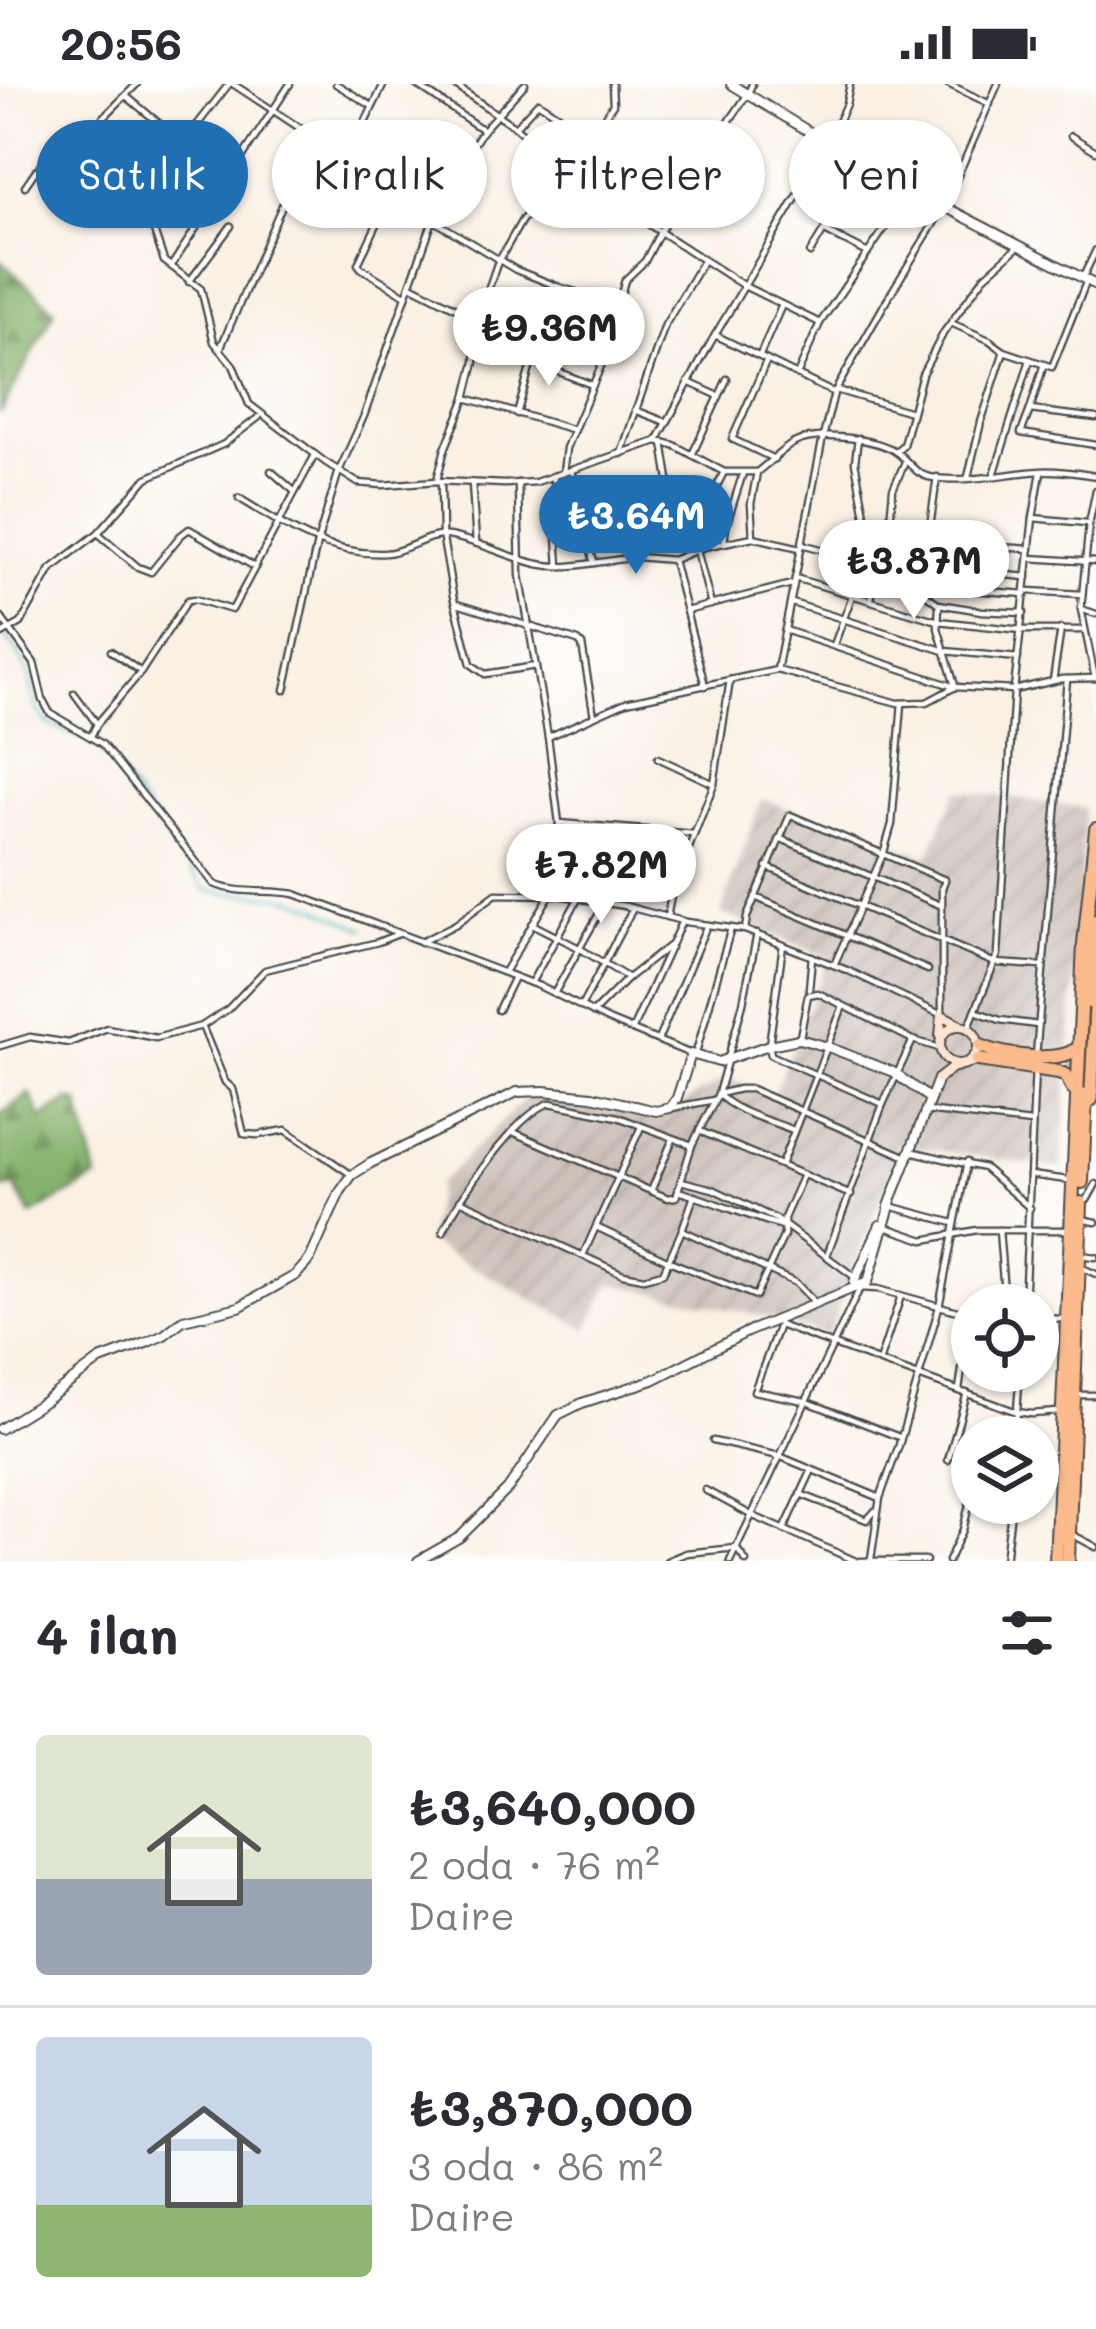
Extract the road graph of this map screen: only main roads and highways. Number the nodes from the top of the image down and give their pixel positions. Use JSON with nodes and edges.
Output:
{"nodes":[{"id":1,"x":1096,"y":829,"type":"edge"},
{"id":2,"x":1096,"y":921,"type":"edge"},
{"id":3,"x":1093,"y":944,"type":"edge"},
{"id":4,"x":1096,"y":994,"type":"edge"},
{"id":5,"x":968,"y":1029,"type":"junction"},
{"id":6,"x":939,"y":1046,"type":"junction"},
{"id":7,"x":1075,"y":1050,"type":"junction"},
{"id":8,"x":975,"y":1052,"type":"junction"},
{"id":9,"x":1095,"y":1053,"type":"edge"},
{"id":10,"x":1035,"y":1062,"type":"junction"},
{"id":11,"x":1066,"y":1066,"type":"tunnel mouth"},
{"id":12,"x":1094,"y":1087,"type":"edge"},
{"id":13,"x":1073,"y":1089,"type":"junction"},
{"id":14,"x":1077,"y":1203,"type":"junction"},
{"id":15,"x":1076,"y":1225,"type":"junction"},
{"id":16,"x":1056,"y":1561,"type":"edge"},
{"id":17,"x":1068,"y":1561,"type":"edge"}],
"edges":[{"from":1,"to":3,"type":"highway"},
{"from":2,"to":3,"type":"highway"},
{"from":3,"to":7,"type":"highway"},
{"from":3,"to":14,"type":"highway"},
{"from":4,"to":9,"type":"highway"},
{"from":5,"to":6,"type":"main road"},
{"from":5,"to":6,"type":"main road"},
{"from":5,"to":8,"type":"main road"},
{"from":6,"to":8,"type":"main road"},
{"from":6,"to":8,"type":"main road"},
{"from":7,"to":10,"type":"highway"},
{"from":7,"to":13,"type":"highway"},
{"from":8,"to":10,"type":"highway"},
{"from":8,"to":11,"type":"main road"},
{"from":9,"to":12,"type":"highway"},
{"from":10,"to":13,"type":"highway"},
{"from":12,"to":14,"type":"highway"},
{"from":13,"to":14,"type":"highway"},
{"from":14,"to":15,"type":"highway"},
{"from":15,"to":16,"type":"highway"},
{"from":15,"to":17,"type":"highway"}]}
